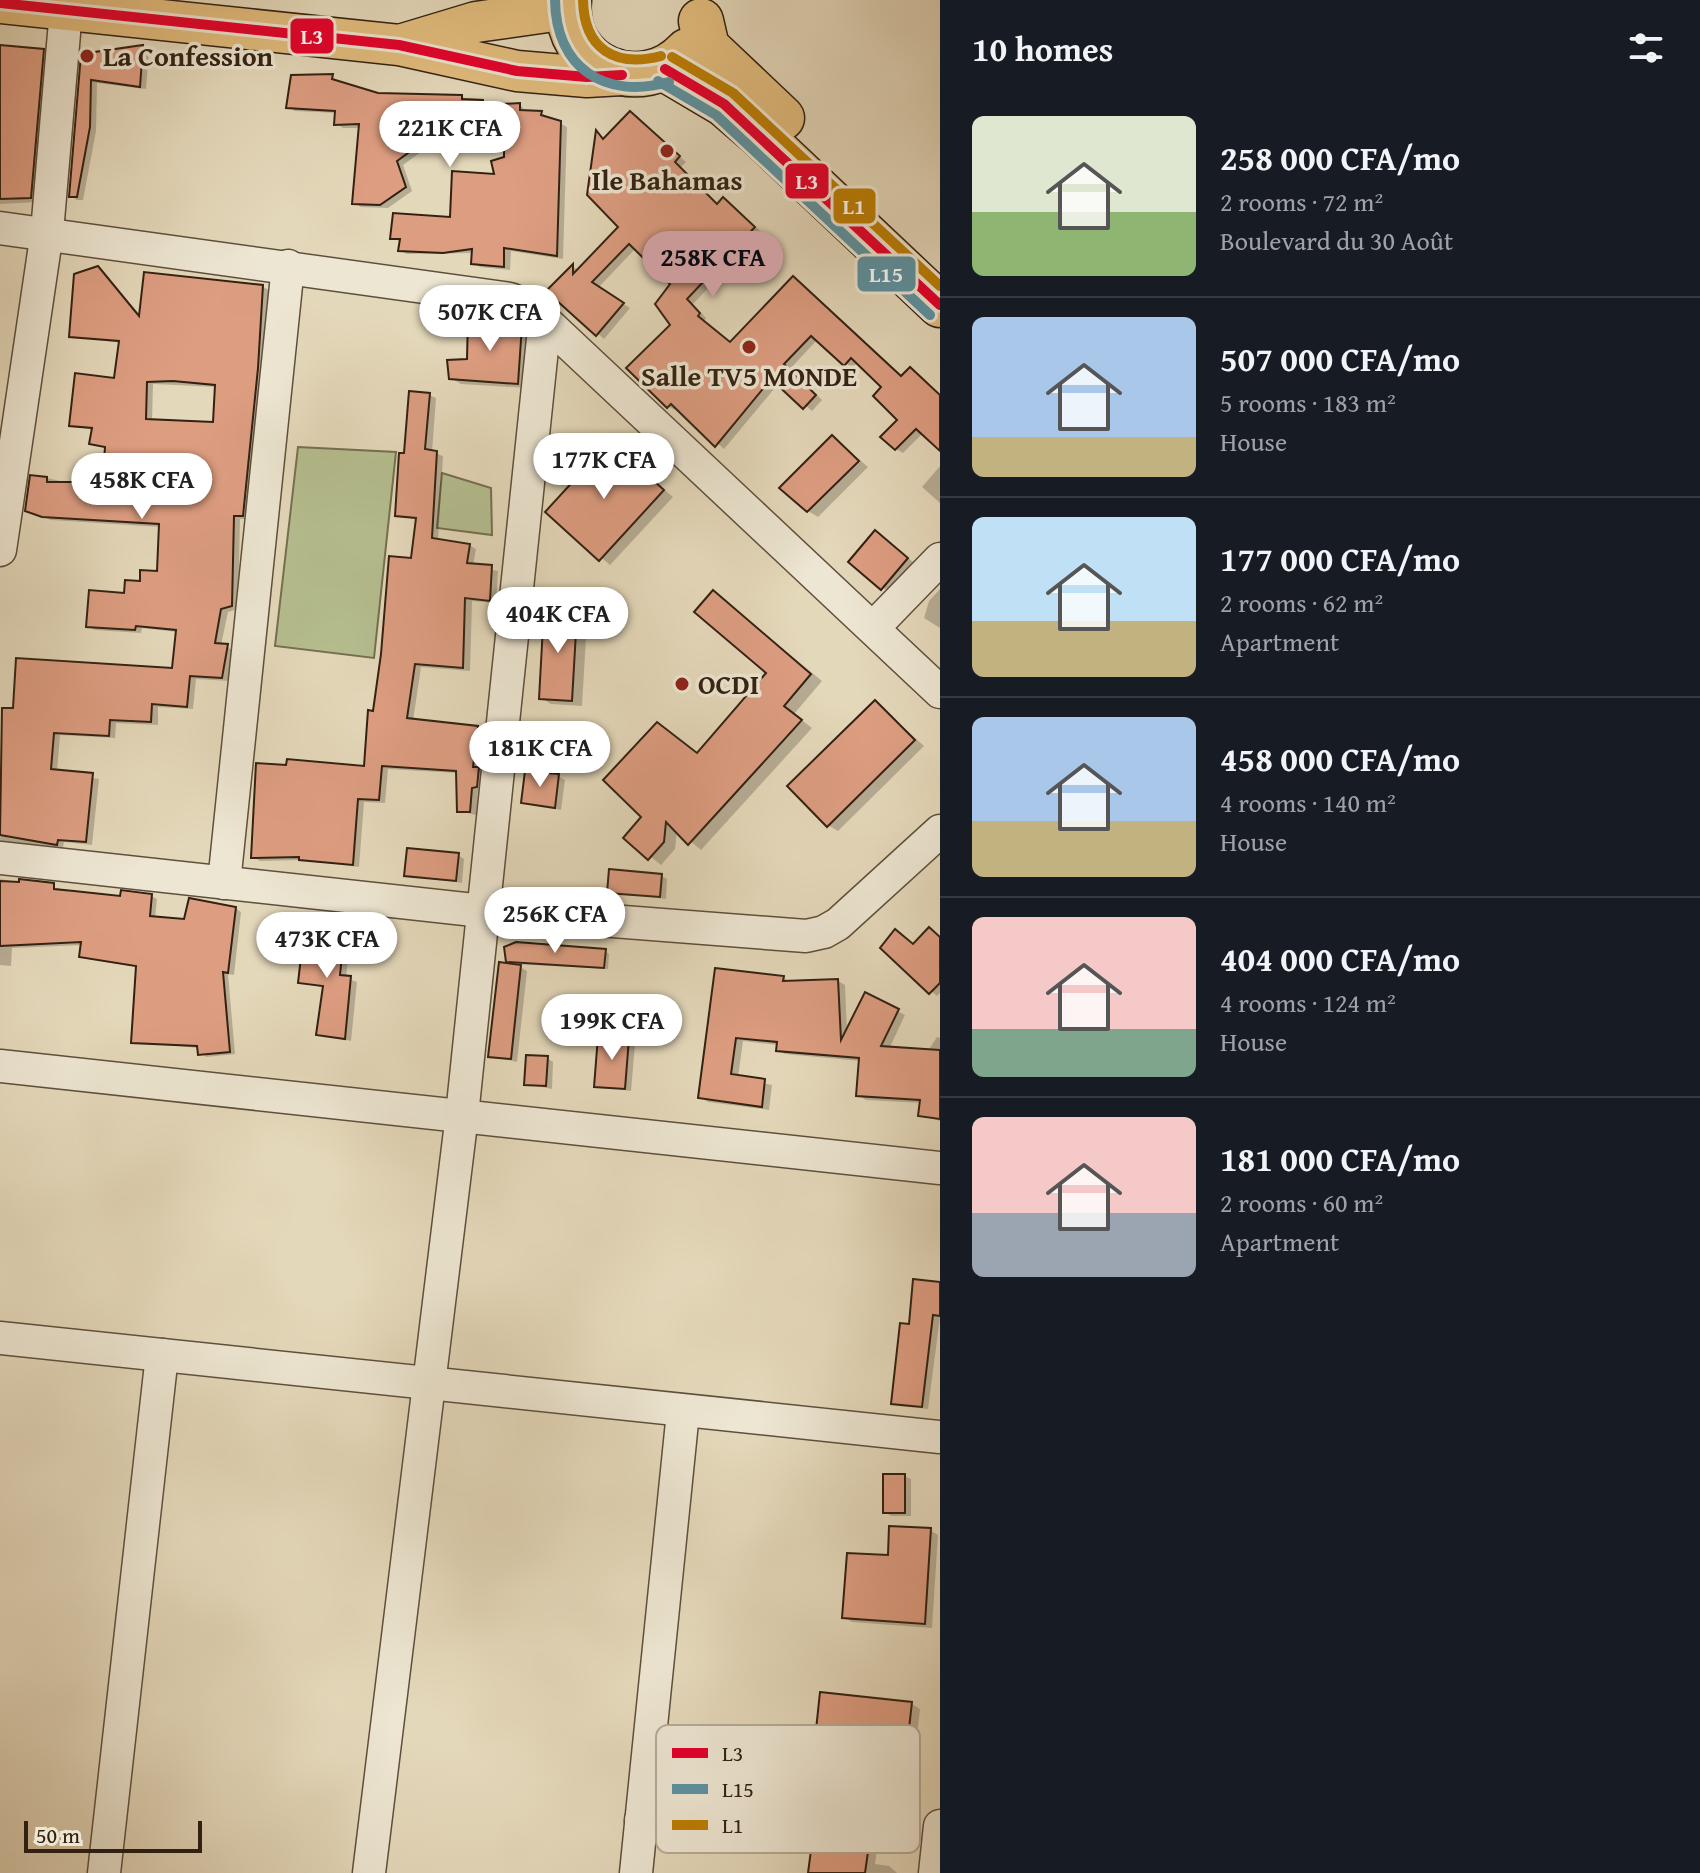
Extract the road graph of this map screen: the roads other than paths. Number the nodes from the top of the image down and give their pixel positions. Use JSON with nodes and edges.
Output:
{"nodes":[{"id":1,"x":0,"y":3,"type":"edge"},
{"id":2,"x":568,"y":4,"type":"edge"},
{"id":3,"x":493,"y":8,"type":"edge"},
{"id":4,"x":66,"y":10,"type":"junction"},
{"id":5,"x":699,"y":11,"type":"edge"},
{"id":6,"x":399,"y":45,"type":"junction"},
{"id":7,"x":665,"y":69,"type":"junction"},
{"id":8,"x":622,"y":75,"type":"junction"},
{"id":9,"x":0,"y":228,"type":"edge"},
{"id":10,"x":47,"y":232,"type":"junction"},
{"id":11,"x":940,"y":263,"type":"edge"},
{"id":12,"x":288,"y":266,"type":"junction"},
{"id":13,"x":940,"y":305,"type":"edge"},
{"id":14,"x":545,"y":320,"type":"junction"},
{"id":15,"x":1,"y":531,"type":"edge"},
{"id":16,"x":940,"y":559,"type":"edge"},
{"id":17,"x":873,"y":628,"type":"junction"},
{"id":18,"x":940,"y":692,"type":"edge"},
{"id":19,"x":940,"y":831,"type":"edge"},
{"id":20,"x":0,"y":858,"type":"edge"},
{"id":21,"x":224,"y":883,"type":"junction"},
{"id":22,"x":483,"y":911,"type":"junction"},
{"id":23,"x":0,"y":1066,"type":"edge"},
{"id":24,"x":462,"y":1115,"type":"junction"},
{"id":25,"x":940,"y":1168,"type":"edge"},
{"id":26,"x":0,"y":1338,"type":"edge"},
{"id":27,"x":162,"y":1355,"type":"junction"},
{"id":28,"x":430,"y":1384,"type":"junction"},
{"id":29,"x":683,"y":1412,"type":"junction"},
{"id":30,"x":940,"y":1437,"type":"edge"},
{"id":31,"x":641,"y":1820,"type":"junction"},
{"id":32,"x":656,"y":1821,"type":"edge"},
{"id":33,"x":940,"y":1826,"type":"edge"},
{"id":34,"x":104,"y":1873,"type":"edge"},
{"id":35,"x":369,"y":1873,"type":"edge"},
{"id":36,"x":636,"y":1873,"type":"edge"},
{"id":37,"x":935,"y":1873,"type":"edge"}],
"edges":[{"from":1,"to":4,"type":"main road"},
{"from":2,"to":3,"type":"main road"},
{"from":2,"to":8,"type":"highway"},
{"from":3,"to":6,"type":"main road"},
{"from":4,"to":6,"type":"main road"},
{"from":4,"to":10,"type":"street"},
{"from":5,"to":7,"type":"highway"},
{"from":5,"to":11,"type":"highway"},
{"from":6,"to":8,"type":"main road"},
{"from":7,"to":8,"type":"highway"},
{"from":7,"to":13,"type":"highway"},
{"from":9,"to":10,"type":"street"},
{"from":10,"to":12,"type":"street"},
{"from":10,"to":15,"type":"street"},
{"from":12,"to":14,"type":"street"},
{"from":12,"to":21,"type":"street"},
{"from":14,"to":17,"type":"street"},
{"from":14,"to":22,"type":"street"},
{"from":16,"to":17,"type":"street"},
{"from":17,"to":18,"type":"street"},
{"from":19,"to":22,"type":"street"},
{"from":20,"to":21,"type":"street"},
{"from":21,"to":22,"type":"street"},
{"from":22,"to":24,"type":"street"},
{"from":23,"to":24,"type":"street"},
{"from":24,"to":25,"type":"street"},
{"from":24,"to":28,"type":"street"},
{"from":26,"to":27,"type":"street"},
{"from":27,"to":28,"type":"street"},
{"from":27,"to":34,"type":"street"},
{"from":28,"to":29,"type":"street"},
{"from":28,"to":35,"type":"street"},
{"from":29,"to":30,"type":"street"},
{"from":29,"to":31,"type":"street"},
{"from":31,"to":32,"type":"street"},
{"from":31,"to":36,"type":"street"},
{"from":33,"to":37,"type":"street"}]}
